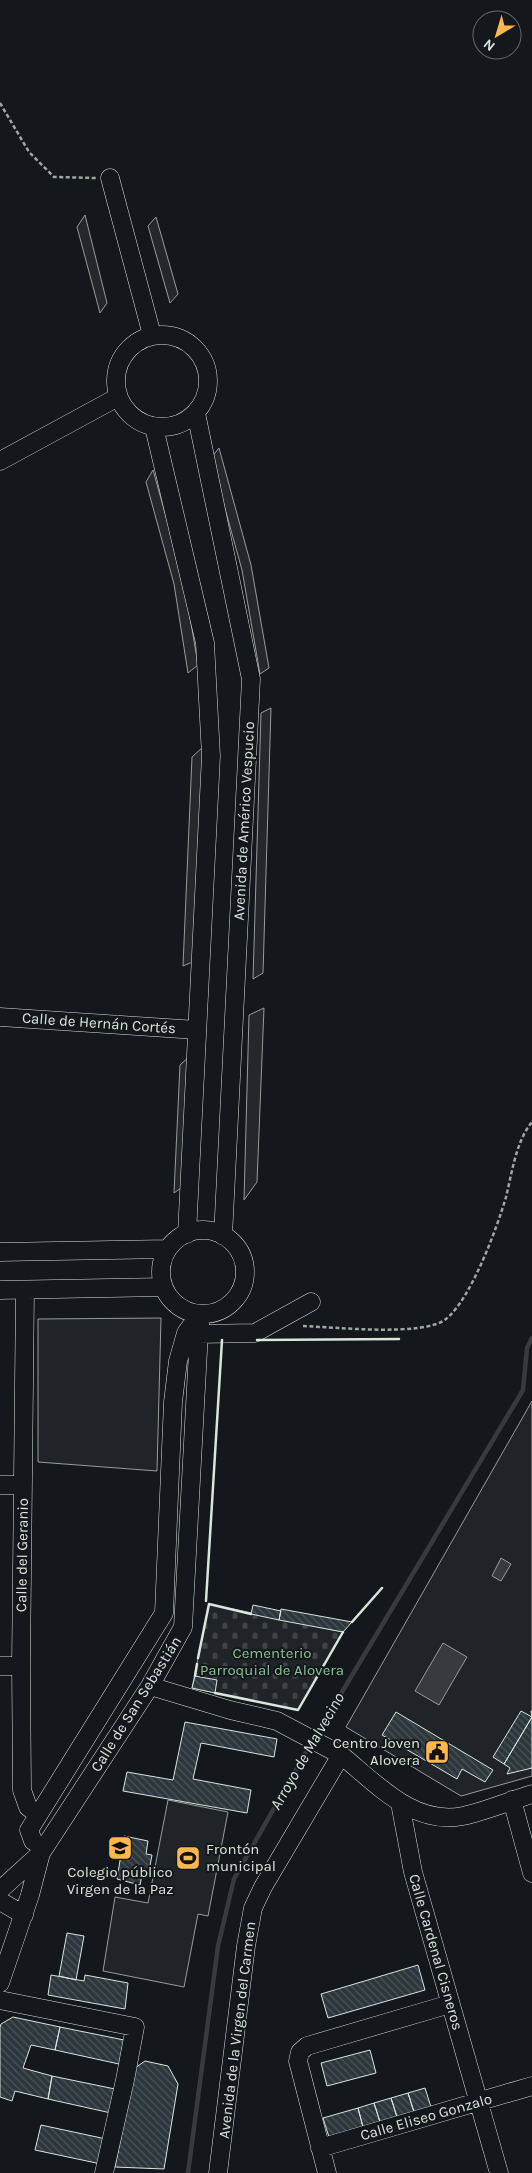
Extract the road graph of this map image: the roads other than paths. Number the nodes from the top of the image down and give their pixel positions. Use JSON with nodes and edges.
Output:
{"nodes":[{"id":1,"x":110,"y":178,"type":"road end"},
{"id":2,"x":152,"y":335,"type":"junction"},
{"id":3,"x":118,"y":397,"type":"junction"},
{"id":4,"x":196,"y":413,"type":"junction"},
{"id":5,"x":154,"y":426,"type":"junction"},
{"id":6,"x":0,"y":461,"type":"edge"},
{"id":7,"x":0,"y":1016,"type":"edge"},
{"id":8,"x":197,"y":1030,"type":"junction"},
{"id":9,"x":187,"y":1234,"type":"junction"},
{"id":10,"x":223,"y":1236,"type":"junction"},
{"id":11,"x":168,"y":1249,"type":"junction"},
{"id":12,"x":0,"y":1252,"type":"edge"},
{"id":13,"x":164,"y":1287,"type":"junction"},
{"id":14,"x":0,"y":1290,"type":"edge"},
{"id":15,"x":25,"y":1290,"type":"junction"},
{"id":16,"x":311,"y":1302,"type":"dead end"},
{"id":17,"x":200,"y":1324,"type":"junction"},
{"id":18,"x":0,"y":1485,"type":"edge"},
{"id":19,"x":23,"y":1485,"type":"junction"},
{"id":20,"x":0,"y":1666,"type":"edge"},
{"id":21,"x":21,"y":1666,"type":"junction"},
{"id":22,"x":150,"y":1686,"type":"junction"},
{"id":23,"x":334,"y":1751,"type":"junction"},
{"id":24,"x":532,"y":1794,"type":"edge"},
{"id":25,"x":512,"y":1800,"type":"junction"},
{"id":26,"x":400,"y":1803,"type":"junction"},
{"id":27,"x":37,"y":1814,"type":"junction"},
{"id":28,"x":42,"y":1851,"type":"junction"},
{"id":29,"x":532,"y":1873,"type":"edge"},
{"id":30,"x":0,"y":1890,"type":"edge"},
{"id":31,"x":0,"y":1901,"type":"edge"},
{"id":32,"x":24,"y":1915,"type":"junction"},
{"id":33,"x":0,"y":1983,"type":"edge"},
{"id":34,"x":0,"y":2000,"type":"edge"},
{"id":35,"x":450,"y":2004,"type":"junction"},
{"id":36,"x":532,"y":2086,"type":"edge"},
{"id":37,"x":478,"y":2101,"type":"junction"},
{"id":38,"x":320,"y":2148,"type":"junction"},
{"id":39,"x":104,"y":2173,"type":"edge"},
{"id":40,"x":218,"y":2173,"type":"edge"},
{"id":41,"x":327,"y":2173,"type":"edge"},
{"id":42,"x":499,"y":2173,"type":"edge"}],
"edges":[{"from":1,"to":2,"type":"street"},
{"from":2,"to":3,"type":"street"},
{"from":2,"to":4,"type":"street"},
{"from":3,"to":5,"type":"street"},
{"from":3,"to":6,"type":"street"},
{"from":4,"to":5,"type":"street"},
{"from":4,"to":10,"type":"street","name":"Avenida de Américo Vespucio"},
{"from":5,"to":8,"type":"street"},
{"from":7,"to":8,"type":"street","name":"Calle de Hernán Cortés"},
{"from":8,"to":9,"type":"street"},
{"from":9,"to":10,"type":"street"},
{"from":9,"to":11,"type":"street"},
{"from":10,"to":17,"type":"street"},
{"from":11,"to":12,"type":"street"},
{"from":11,"to":13,"type":"street"},
{"from":13,"to":15,"type":"street"},
{"from":13,"to":17,"type":"street"},
{"from":14,"to":15,"type":"street"},
{"from":15,"to":19,"type":"street","name":"Calle del Geranio"},
{"from":16,"to":17,"type":"street"},
{"from":17,"to":22,"type":"street","name":"Calle de San Sebastián"},
{"from":17,"to":27,"type":"street"},
{"from":18,"to":19,"type":"street"},
{"from":19,"to":21,"type":"street","name":"Calle del Geranio"},
{"from":20,"to":21,"type":"street"},
{"from":21,"to":27,"type":"street","name":"Calle del Geranio"},
{"from":22,"to":23,"type":"street"},
{"from":22,"to":28,"type":"street","name":"Calle de San Sebastián"},
{"from":23,"to":26,"type":"street"},
{"from":23,"to":40,"type":"street","name":"Avenida de la Virgen del Carmen"},
{"from":24,"to":25,"type":"street"},
{"from":25,"to":26,"type":"street"},
{"from":25,"to":29,"type":"street"},
{"from":26,"to":35,"type":"street","name":"Calle Cardenal Cisneros"},
{"from":27,"to":28,"type":"street"},
{"from":28,"to":30,"type":"street"},
{"from":28,"to":32,"type":"street","name":"Calle de San Sebastián"},
{"from":31,"to":32,"type":"street"},
{"from":32,"to":33,"type":"street","name":"Calle de San Sebastián"},
{"from":34,"to":39,"type":"street"},
{"from":35,"to":37,"type":"street","name":"Calle Cardenal Cisneros"},
{"from":35,"to":38,"type":"street"},
{"from":36,"to":37,"type":"street","name":"Calle Eliseo Gonzalo"},
{"from":37,"to":38,"type":"street","name":"Calle Eliseo Gonzalo"},
{"from":37,"to":42,"type":"street","name":"Calle Cardenal Cisneros"},
{"from":38,"to":41,"type":"street"}]}
